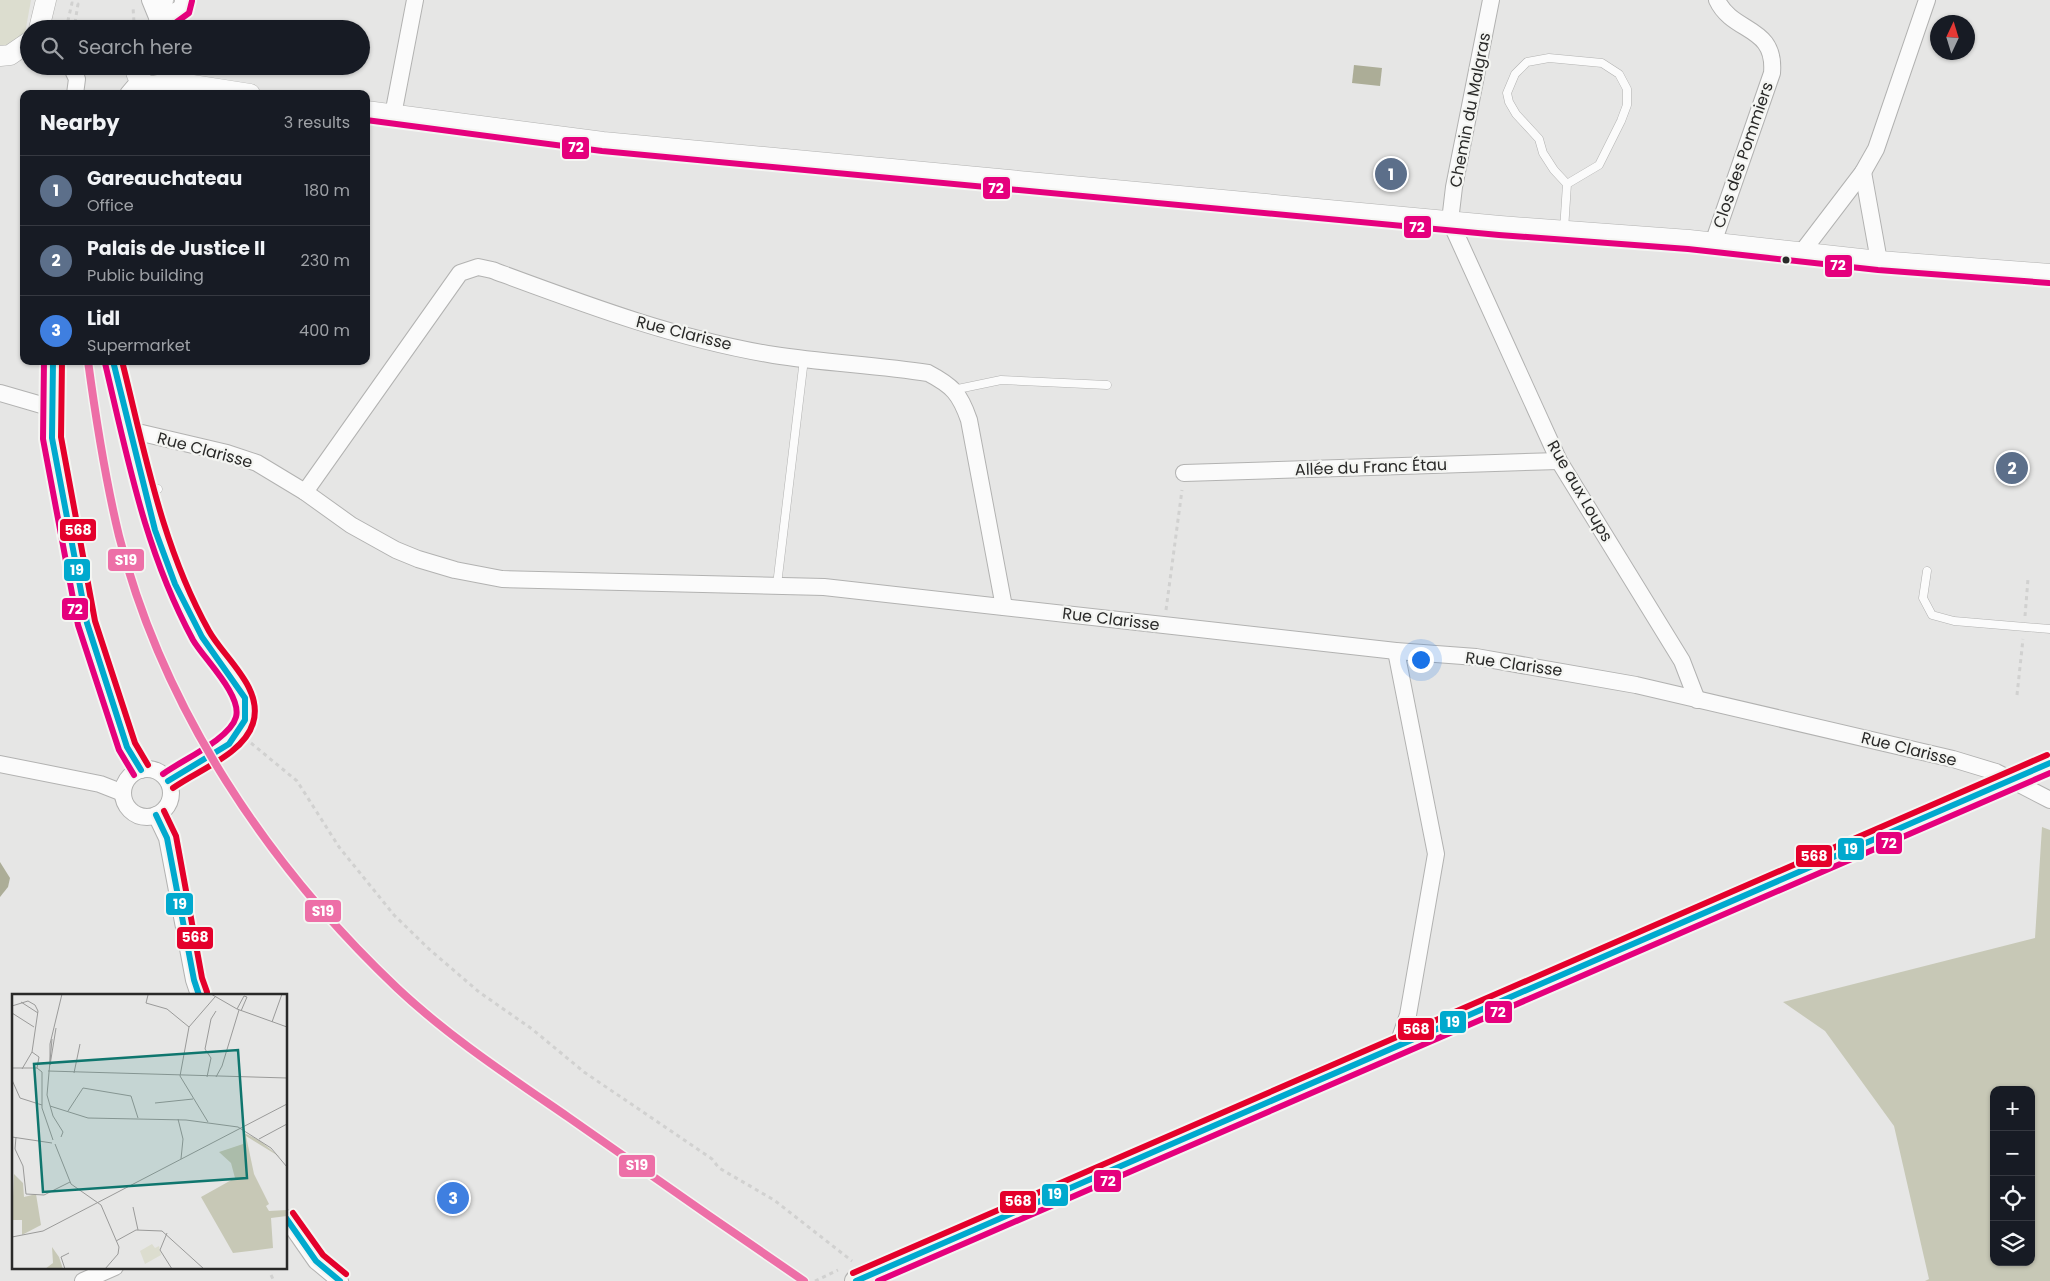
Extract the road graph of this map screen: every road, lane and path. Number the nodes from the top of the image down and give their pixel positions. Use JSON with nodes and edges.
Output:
{"nodes":[{"id":1,"x":46,"y":0,"type":"edge"},
{"id":2,"x":150,"y":0,"type":"edge"},
{"id":3,"x":163,"y":0,"type":"edge"},
{"id":4,"x":183,"y":0,"type":"edge"},
{"id":5,"x":415,"y":0,"type":"edge"},
{"id":6,"x":1491,"y":0,"type":"edge"},
{"id":7,"x":1718,"y":0,"type":"edge"},
{"id":8,"x":1927,"y":0,"type":"edge"},
{"id":9,"x":72,"y":1,"type":"edge"},
{"id":10,"x":133,"y":7,"type":"dead end"},
{"id":11,"x":41,"y":20,"type":"edge"},
{"id":12,"x":68,"y":20,"type":"edge"},
{"id":13,"x":75,"y":20,"type":"edge"},
{"id":14,"x":134,"y":20,"type":"edge"},
{"id":15,"x":156,"y":20,"type":"edge"},
{"id":16,"x":159,"y":20,"type":"edge"},
{"id":17,"x":165,"y":20,"type":"edge"},
{"id":18,"x":20,"y":48,"type":"edge"},
{"id":19,"x":0,"y":56,"type":"edge"},
{"id":20,"x":76,"y":75,"type":"edge"},
{"id":21,"x":167,"y":75,"type":"edge"},
{"id":22,"x":177,"y":75,"type":"edge"},
{"id":23,"x":134,"y":80,"type":"edge"},
{"id":24,"x":76,"y":90,"type":"edge"},
{"id":25,"x":235,"y":90,"type":"edge"},
{"id":26,"x":370,"y":112,"type":"edge"},
{"id":27,"x":393,"y":115,"type":"junction"},
{"id":28,"x":1864,"y":172,"type":"junction"},
{"id":29,"x":1567,"y":184,"type":"junction"},
{"id":30,"x":1450,"y":221,"type":"junction"},
{"id":31,"x":1564,"y":230,"type":"junction"},
{"id":32,"x":1713,"y":243,"type":"junction"},
{"id":33,"x":1802,"y":252,"type":"junction"},
{"id":34,"x":1878,"y":261,"type":"junction"},
{"id":35,"x":2050,"y":274,"type":"edge"},
{"id":36,"x":804,"y":359,"type":"junction"},
{"id":37,"x":53,"y":365,"type":"edge"},
{"id":38,"x":114,"y":365,"type":"edge"},
{"id":39,"x":1107,"y":385,"type":"dead end"},
{"id":40,"x":953,"y":390,"type":"junction"},
{"id":41,"x":0,"y":393,"type":"edge"},
{"id":42,"x":52,"y":408,"type":"junction"},
{"id":43,"x":129,"y":430,"type":"junction"},
{"id":44,"x":1559,"y":461,"type":"junction"},
{"id":45,"x":1184,"y":472,"type":"joint"},
{"id":46,"x":305,"y":492,"type":"junction"},
{"id":47,"x":1927,"y":571,"type":"dead end"},
{"id":48,"x":2028,"y":579,"type":"dead end"},
{"id":49,"x":777,"y":585,"type":"junction"},
{"id":50,"x":1004,"y":607,"type":"junction"},
{"id":51,"x":1164,"y":626,"type":"junction"},
{"id":52,"x":2025,"y":627,"type":"junction"},
{"id":53,"x":2050,"y":629,"type":"edge"},
{"id":54,"x":1396,"y":651,"type":"junction"},
{"id":55,"x":2017,"y":695,"type":"dead end"},
{"id":56,"x":1698,"y":700,"type":"junction"},
{"id":57,"x":239,"y":733,"type":"junction"},
{"id":58,"x":222,"y":749,"type":"tunnel mouth"},
{"id":59,"x":2050,"y":763,"type":"edge"},
{"id":60,"x":0,"y":764,"type":"edge"},
{"id":61,"x":141,"y":770,"type":"junction"},
{"id":62,"x":181,"y":772,"type":"tunnel mouth"},
{"id":63,"x":2012,"y":780,"type":"junction"},
{"id":64,"x":168,"y":781,"type":"junction"},
{"id":65,"x":123,"y":793,"type":"junction"},
{"id":66,"x":2050,"y":800,"type":"edge"},
{"id":67,"x":156,"y":814,"type":"junction"},
{"id":68,"x":200,"y":994,"type":"edge"},
{"id":69,"x":1398,"y":1044,"type":"junction"},
{"id":70,"x":288,"y":1221,"type":"edge"},
{"id":71,"x":113,"y":1268,"type":"edge"},
{"id":72,"x":271,"y":1275,"type":"dead end"},
{"id":73,"x":863,"y":1278,"type":"edge"},
{"id":74,"x":83,"y":1281,"type":"edge"},
{"id":75,"x":274,"y":1281,"type":"edge"},
{"id":76,"x":340,"y":1281,"type":"edge"}],
"edges":[{"from":1,"to":11,"type":"street"},
{"from":2,"to":15,"type":"street"},
{"from":3,"to":16,"type":"street"},
{"from":4,"to":17,"type":"street"},
{"from":5,"to":27,"type":"street"},
{"from":6,"to":30,"type":"street","name":"Chemin du Malgras"},
{"from":7,"to":32,"type":"street","name":"Clos des Pommiers"},
{"from":8,"to":28,"type":"street"},
{"from":9,"to":12,"type":"path"},
{"from":9,"to":13,"type":"path"},
{"from":10,"to":14,"type":"path"},
{"from":18,"to":19,"type":"street"},
{"from":20,"to":24,"type":"street"},
{"from":21,"to":23,"type":"street"},
{"from":22,"to":25,"type":"street"},
{"from":26,"to":27,"type":"street"},
{"from":27,"to":30,"type":"street"},
{"from":28,"to":33,"type":"street"},
{"from":28,"to":34,"type":"street"},
{"from":29,"to":29,"type":"lane"},
{"from":29,"to":31,"type":"lane"},
{"from":30,"to":31,"type":"street"},
{"from":30,"to":44,"type":"street","name":"Rue aux Loups"},
{"from":31,"to":32,"type":"street"},
{"from":32,"to":33,"type":"street"},
{"from":33,"to":34,"type":"street"},
{"from":34,"to":35,"type":"street"},
{"from":36,"to":40,"type":"street","name":"Rue Clarisse"},
{"from":36,"to":46,"type":"street","name":"Rue Clarisse"},
{"from":36,"to":49,"type":"lane"},
{"from":37,"to":42,"type":"street"},
{"from":38,"to":43,"type":"street"},
{"from":39,"to":40,"type":"lane"},
{"from":40,"to":50,"type":"street","name":"Rue Clarisse"},
{"from":41,"to":42,"type":"street"},
{"from":42,"to":61,"type":"street"},
{"from":43,"to":46,"type":"street","name":"Rue Clarisse"},
{"from":43,"to":57,"type":"street"},
{"from":44,"to":45,"type":"street","name":"Allée du Franc Étau"},
{"from":44,"to":56,"type":"street","name":"Rue aux Loups"},
{"from":45,"to":51,"type":"path"},
{"from":46,"to":49,"type":"street","name":"Rue Clarisse"},
{"from":47,"to":52,"type":"lane"},
{"from":48,"to":52,"type":"path"},
{"from":49,"to":50,"type":"street","name":"Rue Clarisse"},
{"from":50,"to":51,"type":"street","name":"Rue Clarisse"},
{"from":51,"to":54,"type":"street","name":"Rue Clarisse"},
{"from":52,"to":53,"type":"lane"},
{"from":52,"to":55,"type":"path"},
{"from":54,"to":56,"type":"street","name":"Rue Clarisse"},
{"from":54,"to":69,"type":"street"},
{"from":56,"to":63,"type":"street","name":"Rue Clarisse"},
{"from":57,"to":58,"type":"street"},
{"from":57,"to":73,"type":"path"},
{"from":59,"to":63,"type":"main road"},
{"from":60,"to":65,"type":"street"},
{"from":61,"to":64,"type":"street"},
{"from":61,"to":65,"type":"street"},
{"from":62,"to":64,"type":"street"},
{"from":63,"to":66,"type":"street","name":"Rue Clarisse"},
{"from":63,"to":69,"type":"main road"},
{"from":64,"to":67,"type":"street"},
{"from":65,"to":67,"type":"street"},
{"from":67,"to":68,"type":"street"},
{"from":69,"to":73,"type":"main road"},
{"from":70,"to":76,"type":"street"},
{"from":71,"to":74,"type":"street"},
{"from":72,"to":75,"type":"path"}]}
